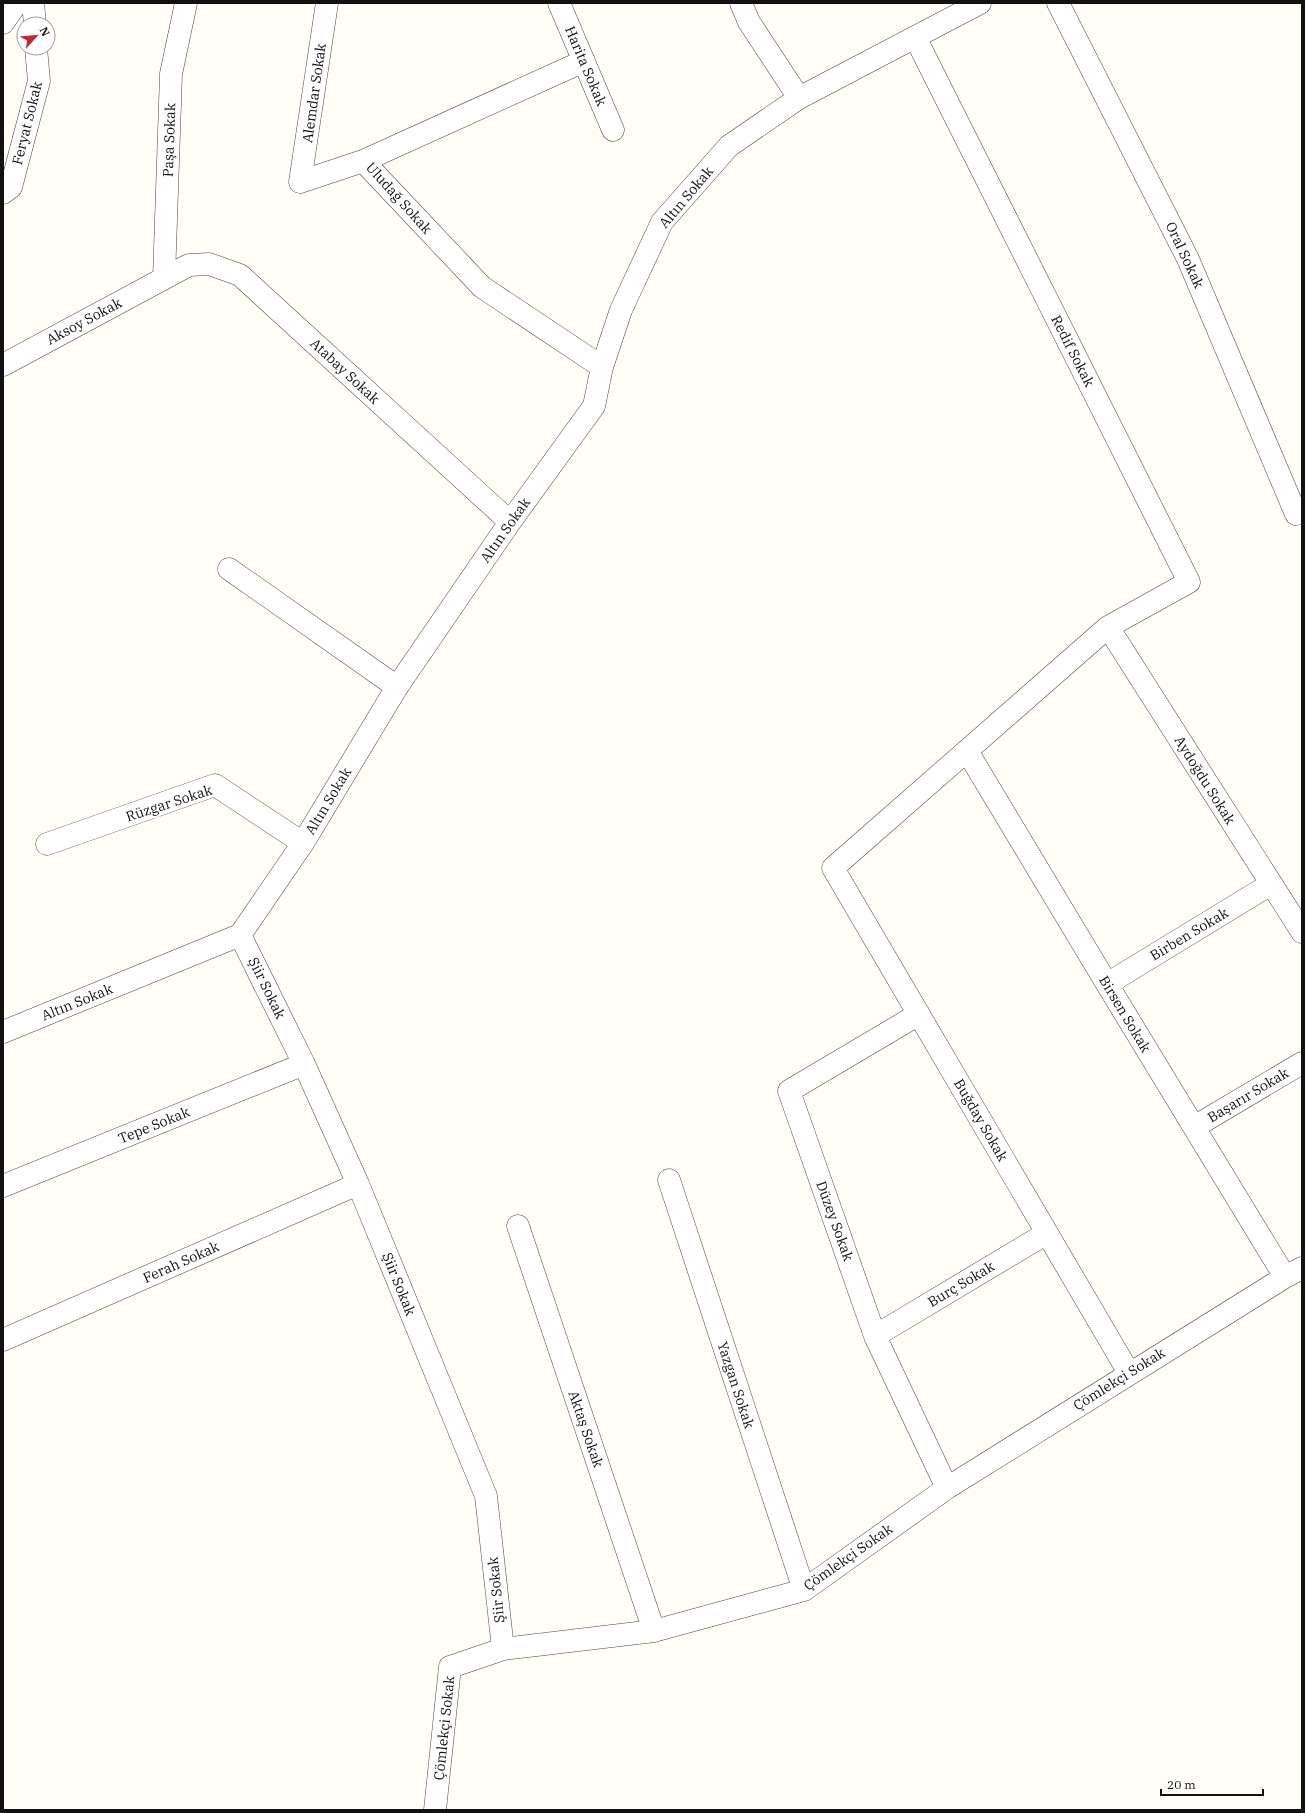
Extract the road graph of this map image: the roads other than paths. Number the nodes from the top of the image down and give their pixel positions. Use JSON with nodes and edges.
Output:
{"nodes":[{"id":1,"x":17,"y":3,"type":"edge"},
{"id":2,"x":33,"y":3,"type":"edge"},
{"id":3,"x":186,"y":3,"type":"edge"},
{"id":4,"x":327,"y":3,"type":"edge"},
{"id":5,"x":559,"y":3,"type":"edge"},
{"id":6,"x":741,"y":3,"type":"edge"},
{"id":7,"x":980,"y":3,"type":"edge"},
{"id":8,"x":1058,"y":3,"type":"edge"},
{"id":9,"x":34,"y":16,"type":"edge"},
{"id":10,"x":3,"y":23,"type":"edge"},
{"id":11,"x":915,"y":37,"type":"junction"},
{"id":12,"x":37,"y":56,"type":"edge"},
{"id":13,"x":584,"y":61,"type":"junction"},
{"id":14,"x":799,"y":98,"type":"junction"},
{"id":15,"x":614,"y":130,"type":"dead end"},
{"id":16,"x":364,"y":161,"type":"junction"},
{"id":17,"x":3,"y":193,"type":"edge"},
{"id":18,"x":164,"y":278,"type":"junction"},
{"id":19,"x":3,"y":365,"type":"edge"},
{"id":20,"x":602,"y":367,"type":"junction"},
{"id":21,"x":1296,"y":514,"type":"dead end"},
{"id":22,"x":510,"y":522,"type":"junction"},
{"id":23,"x":230,"y":569,"type":"dead end"},
{"id":24,"x":1108,"y":627,"type":"junction"},
{"id":25,"x":397,"y":687,"type":"junction"},
{"id":26,"x":967,"y":751,"type":"junction"},
{"id":27,"x":303,"y":843,"type":"junction"},
{"id":28,"x":48,"y":844,"type":"dead end"},
{"id":29,"x":1272,"y":884,"type":"junction"},
{"id":30,"x":1302,"y":932,"type":"edge"},
{"id":31,"x":240,"y":935,"type":"junction"},
{"id":32,"x":1106,"y":984,"type":"junction"},
{"id":33,"x":919,"y":1014,"type":"junction"},
{"id":34,"x":3,"y":1032,"type":"edge"},
{"id":35,"x":1302,"y":1063,"type":"edge"},
{"id":36,"x":304,"y":1064,"type":"junction"},
{"id":37,"x":1194,"y":1127,"type":"junction"},
{"id":38,"x":669,"y":1180,"type":"dead end"},
{"id":39,"x":358,"y":1184,"type":"junction"},
{"id":40,"x":3,"y":1186,"type":"edge"},
{"id":41,"x":518,"y":1226,"type":"dead end"},
{"id":42,"x":1047,"y":1233,"type":"junction"},
{"id":43,"x":1294,"y":1272,"type":"edge"},
{"id":44,"x":875,"y":1336,"type":"junction"},
{"id":45,"x":3,"y":1340,"type":"edge"},
{"id":46,"x":1129,"y":1373,"type":"junction"},
{"id":47,"x":947,"y":1488,"type":"junction"},
{"id":48,"x":804,"y":1590,"type":"junction"},
{"id":49,"x":654,"y":1631,"type":"junction"},
{"id":50,"x":503,"y":1649,"type":"junction"},
{"id":51,"x":435,"y":1810,"type":"edge"}],
"edges":[{"from":1,"to":10,"type":"street"},
{"from":2,"to":9,"type":"street"},
{"from":3,"to":18,"type":"street","name":"Paşa Sokak"},
{"from":4,"to":16,"type":"street","name":"Alemdar Sokak"},
{"from":5,"to":13,"type":"street","name":"Harita Sokak"},
{"from":6,"to":14,"type":"street"},
{"from":7,"to":11,"type":"street","name":"Altın Sokak"},
{"from":8,"to":21,"type":"street","name":"Oral Sokak"},
{"from":11,"to":14,"type":"street","name":"Altın Sokak"},
{"from":11,"to":24,"type":"street","name":"Redif Sokak"},
{"from":12,"to":17,"type":"street","name":"Feryat Sokak"},
{"from":13,"to":15,"type":"street","name":"Harita Sokak"},
{"from":13,"to":16,"type":"street","name":"Uludağ Sokak"},
{"from":14,"to":20,"type":"street","name":"Altın Sokak"},
{"from":16,"to":20,"type":"street","name":"Uludağ Sokak"},
{"from":18,"to":19,"type":"street","name":"Aksoy Sokak"},
{"from":18,"to":22,"type":"street","name":"Atabay Sokak"},
{"from":20,"to":22,"type":"street","name":"Altın Sokak"},
{"from":22,"to":25,"type":"street","name":"Altın Sokak"},
{"from":23,"to":25,"type":"street"},
{"from":24,"to":26,"type":"street"},
{"from":24,"to":29,"type":"street","name":"Aydoğdu Sokak"},
{"from":25,"to":27,"type":"street","name":"Altın Sokak"},
{"from":26,"to":32,"type":"street","name":"Birsen Sokak"},
{"from":26,"to":33,"type":"street","name":"Buğday Sokak"},
{"from":27,"to":28,"type":"street","name":"Rüzgar Sokak"},
{"from":27,"to":31,"type":"street","name":"Altın Sokak"},
{"from":29,"to":30,"type":"street","name":"Aydoğdu Sokak"},
{"from":29,"to":32,"type":"street","name":"Birben Sokak"},
{"from":31,"to":34,"type":"street","name":"Altın Sokak"},
{"from":31,"to":36,"type":"street","name":"Şiir Sokak"},
{"from":32,"to":37,"type":"street","name":"Birsen Sokak"},
{"from":33,"to":42,"type":"street","name":"Buğday Sokak"},
{"from":33,"to":44,"type":"street","name":"Düzey Sokak"},
{"from":35,"to":37,"type":"street","name":"Başarır Sokak"},
{"from":36,"to":39,"type":"street","name":"Şiir Sokak"},
{"from":36,"to":40,"type":"street","name":"Tepe Sokak"},
{"from":37,"to":43,"type":"street","name":"Birsen Sokak"},
{"from":38,"to":48,"type":"street","name":"Yazgan Sokak"},
{"from":39,"to":45,"type":"street","name":"Ferah Sokak"},
{"from":39,"to":50,"type":"street","name":"Şiir Sokak"},
{"from":41,"to":49,"type":"street","name":"Aktaş Sokak"},
{"from":42,"to":44,"type":"street","name":"Burç Sokak"},
{"from":42,"to":46,"type":"street","name":"Buğday Sokak"},
{"from":43,"to":46,"type":"street","name":"Çömlekçi Sokak"},
{"from":44,"to":47,"type":"street","name":"Düzey Sokak"},
{"from":46,"to":47,"type":"street","name":"Çömlekçi Sokak"},
{"from":47,"to":48,"type":"street","name":"Çömlekçi Sokak"},
{"from":48,"to":49,"type":"street","name":"Çömlekçi Sokak"},
{"from":49,"to":50,"type":"street","name":"Çömlekçi Sokak"},
{"from":50,"to":51,"type":"street","name":"Çömlekçi Sokak"}]}
